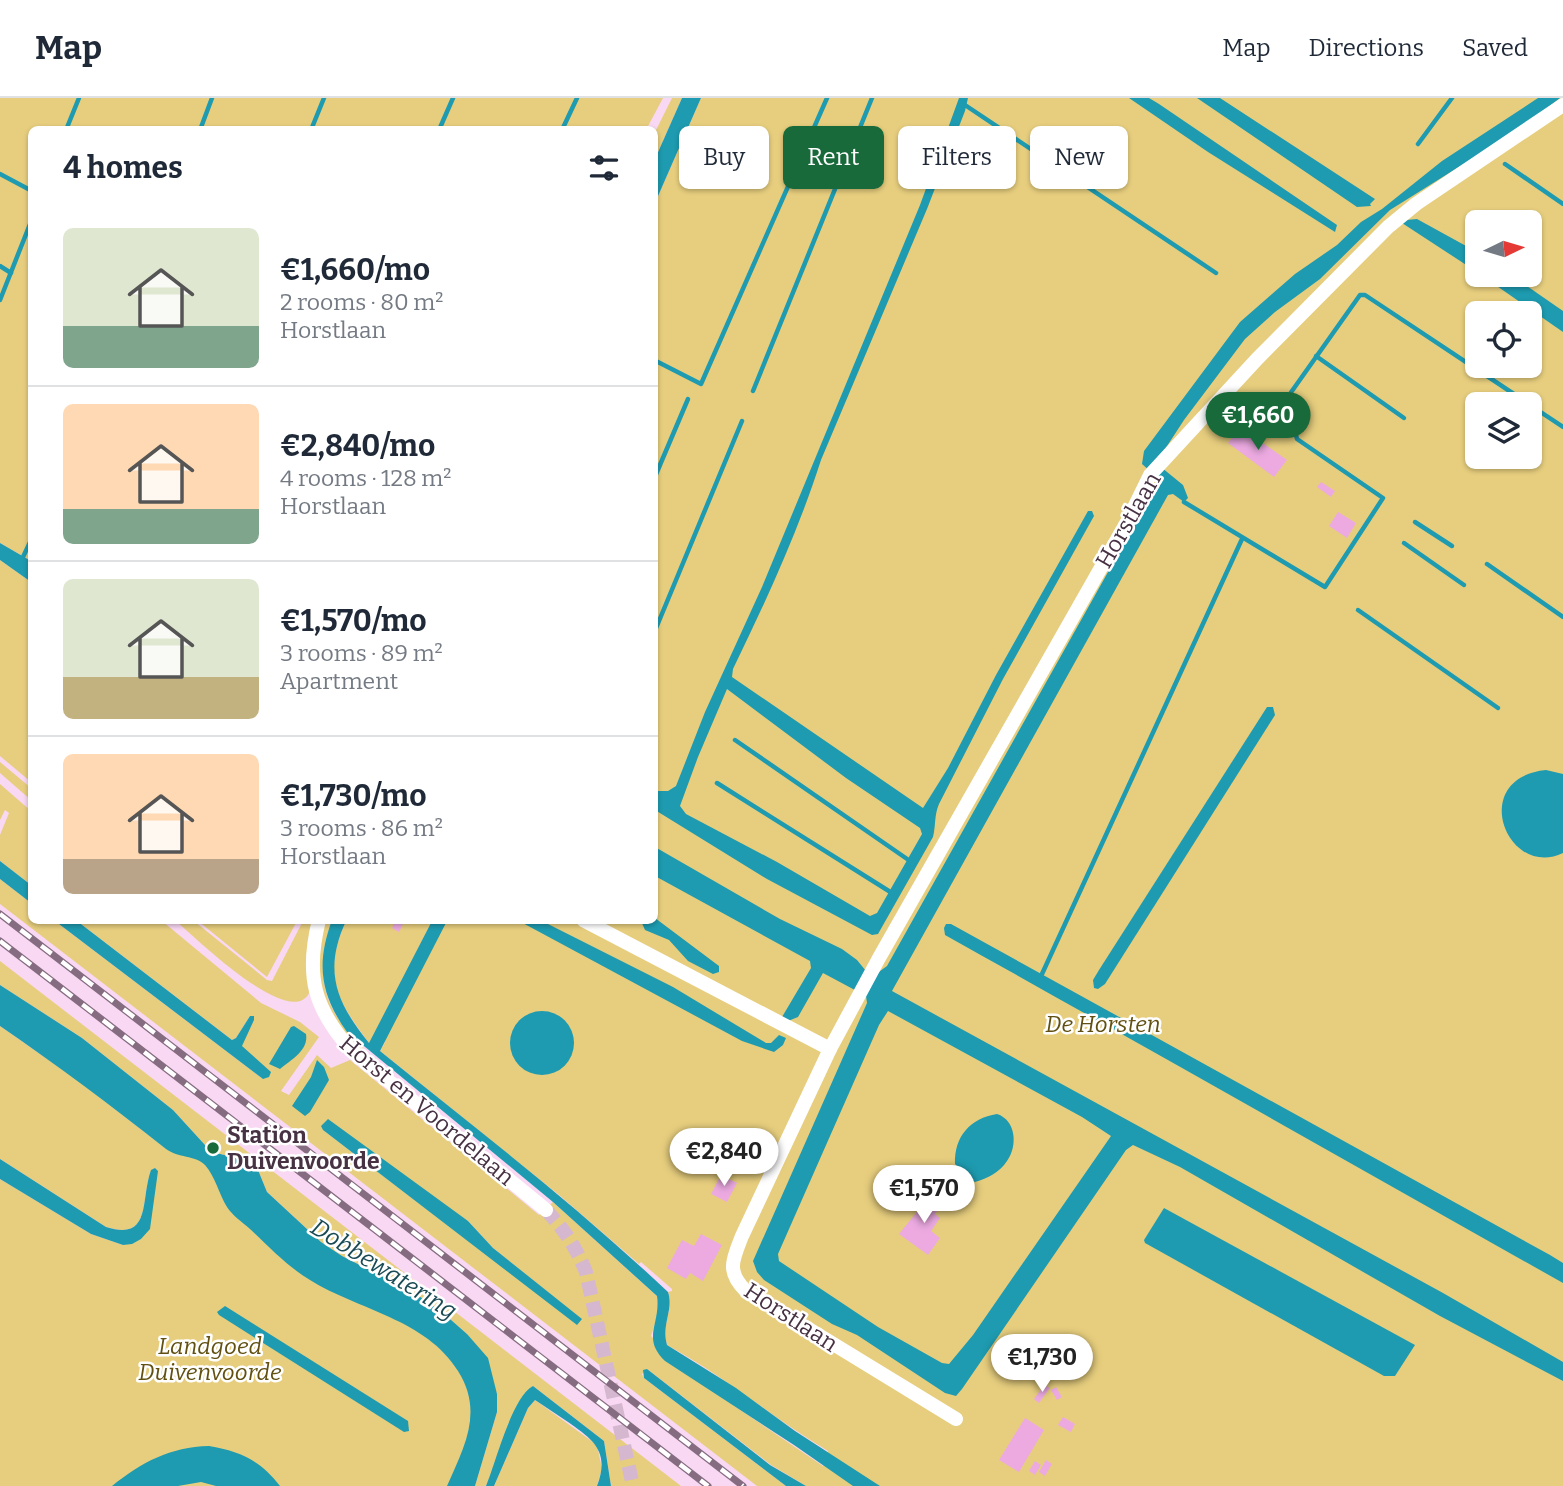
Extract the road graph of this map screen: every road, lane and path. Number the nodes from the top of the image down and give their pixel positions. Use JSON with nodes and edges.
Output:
{"nodes":[{"id":1,"x":1563,"y":105,"type":"edge"},
{"id":2,"x":318,"y":924,"type":"edge"},
{"id":3,"x":591,"y":924,"type":"edge"},
{"id":4,"x":830,"y":1049,"type":"junction"},
{"id":5,"x":546,"y":1210,"type":"tunnel mouth"},
{"id":6,"x":956,"y":1419,"type":"dead end"}],
"edges":[{"from":1,"to":4,"type":"street","name":"Horstlaan"},
{"from":2,"to":5,"type":"street","name":"Horst en Voordelaan"},
{"from":3,"to":4,"type":"street"},
{"from":4,"to":6,"type":"street","name":"Horstlaan"}]}
